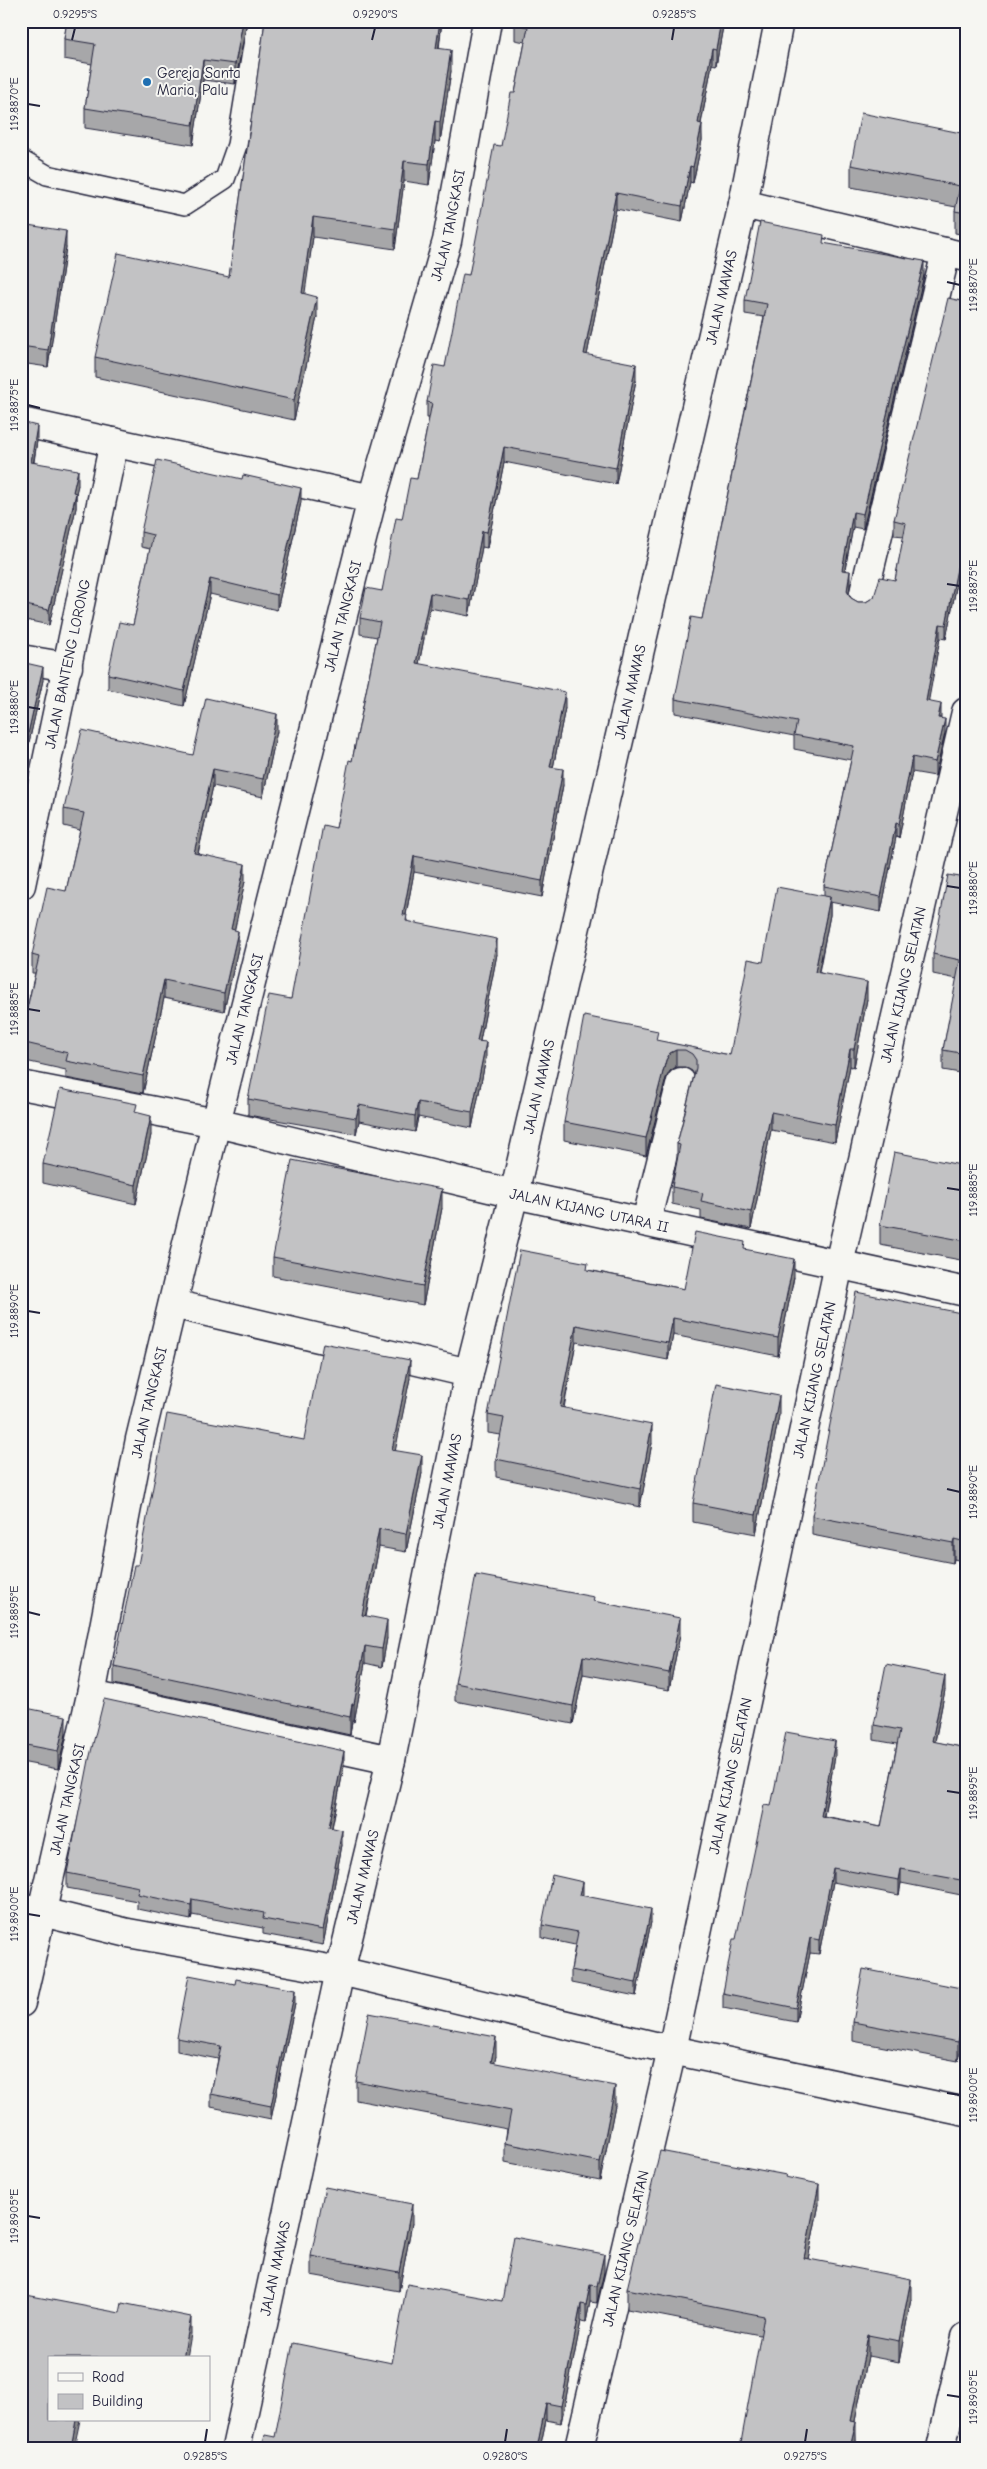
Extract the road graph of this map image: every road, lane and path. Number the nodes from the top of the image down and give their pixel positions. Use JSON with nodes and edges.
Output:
{"nodes":[{"id":1,"x":257,"y":21,"type":"edge"},
{"id":2,"x":487,"y":21,"type":"edge"},
{"id":3,"x":779,"y":21,"type":"edge"},
{"id":4,"x":21,"y":160,"type":"edge"},
{"id":5,"x":743,"y":204,"type":"junction"},
{"id":6,"x":956,"y":254,"type":"edge"},
{"id":7,"x":21,"y":422,"type":"edge"},
{"id":8,"x":114,"y":442,"type":"junction"},
{"id":9,"x":372,"y":499,"type":"junction"},
{"id":10,"x":862,"y":601,"type":"edge"},
{"id":11,"x":21,"y":659,"type":"edge"},
{"id":12,"x":68,"y":667,"type":"junction"},
{"id":13,"x":966,"y":712,"type":"edge"},
{"id":14,"x":21,"y":885,"type":"edge"},
{"id":15,"x":681,"y":1082,"type":"dead end"},
{"id":16,"x":21,"y":1085,"type":"edge"},
{"id":17,"x":216,"y":1123,"type":"junction"},
{"id":18,"x":514,"y":1194,"type":"junction"},
{"id":19,"x":646,"y":1222,"type":"junction"},
{"id":20,"x":839,"y":1264,"type":"junction"},
{"id":21,"x":966,"y":1292,"type":"edge"},
{"id":22,"x":173,"y":1304,"type":"junction"},
{"id":23,"x":469,"y":1373,"type":"junction"},
{"id":24,"x":91,"y":1695,"type":"junction"},
{"id":25,"x":391,"y":1760,"type":"junction"},
{"id":26,"x":32,"y":1909,"type":"edge"},
{"id":27,"x":340,"y":1971,"type":"junction"},
{"id":28,"x":21,"y":2003,"type":"edge"},
{"id":29,"x":672,"y":2050,"type":"junction"},
{"id":30,"x":966,"y":2112,"type":"edge"},
{"id":31,"x":966,"y":2337,"type":"edge"},
{"id":32,"x":236,"y":2448,"type":"edge"},
{"id":33,"x":579,"y":2448,"type":"edge"},
{"id":34,"x":941,"y":2448,"type":"edge"}],
"edges":[{"from":1,"to":4,"type":"lane"},
{"from":2,"to":9,"type":"street","name":"JALAN TANGKASI"},
{"from":3,"to":5,"type":"street","name":"JALAN MAWAS"},
{"from":5,"to":6,"type":"street"},
{"from":5,"to":18,"type":"street","name":"JALAN MAWAS"},
{"from":6,"to":10,"type":"street"},
{"from":7,"to":8,"type":"street"},
{"from":8,"to":9,"type":"street"},
{"from":8,"to":12,"type":"street","name":"JALAN BANTENG LORONG"},
{"from":9,"to":17,"type":"street","name":"JALAN TANGKASI"},
{"from":11,"to":12,"type":"street"},
{"from":12,"to":14,"type":"street","name":"JALAN BANTENG LORONG"},
{"from":13,"to":20,"type":"street","name":"JALAN KIJANG SELATAN"},
{"from":15,"to":19,"type":"street"},
{"from":16,"to":17,"type":"street"},
{"from":17,"to":18,"type":"street","name":"JALAN KIJANG UTARA II"},
{"from":17,"to":22,"type":"street","name":"JALAN TANGKASI"},
{"from":18,"to":19,"type":"street","name":"JALAN KIJANG UTARA II"},
{"from":18,"to":23,"type":"street","name":"JALAN MAWAS"},
{"from":19,"to":20,"type":"street","name":"JALAN KIJANG UTARA II"},
{"from":20,"to":21,"type":"street","name":"JALAN KIJANG UTARA II"},
{"from":20,"to":29,"type":"street","name":"JALAN KIJANG SELATAN"},
{"from":22,"to":23,"type":"street"},
{"from":22,"to":24,"type":"street","name":"JALAN TANGKASI"},
{"from":23,"to":25,"type":"street","name":"JALAN MAWAS"},
{"from":24,"to":25,"type":"street"},
{"from":24,"to":26,"type":"street","name":"JALAN TANGKASI"},
{"from":25,"to":27,"type":"street","name":"JALAN MAWAS"},
{"from":26,"to":27,"type":"street"},
{"from":26,"to":28,"type":"street","name":"JALAN TANGKASI"},
{"from":27,"to":29,"type":"street"},
{"from":27,"to":32,"type":"street","name":"JALAN MAWAS"},
{"from":29,"to":30,"type":"street"},
{"from":29,"to":33,"type":"street","name":"JALAN KIJANG SELATAN"},
{"from":31,"to":34,"type":"street"}]}
